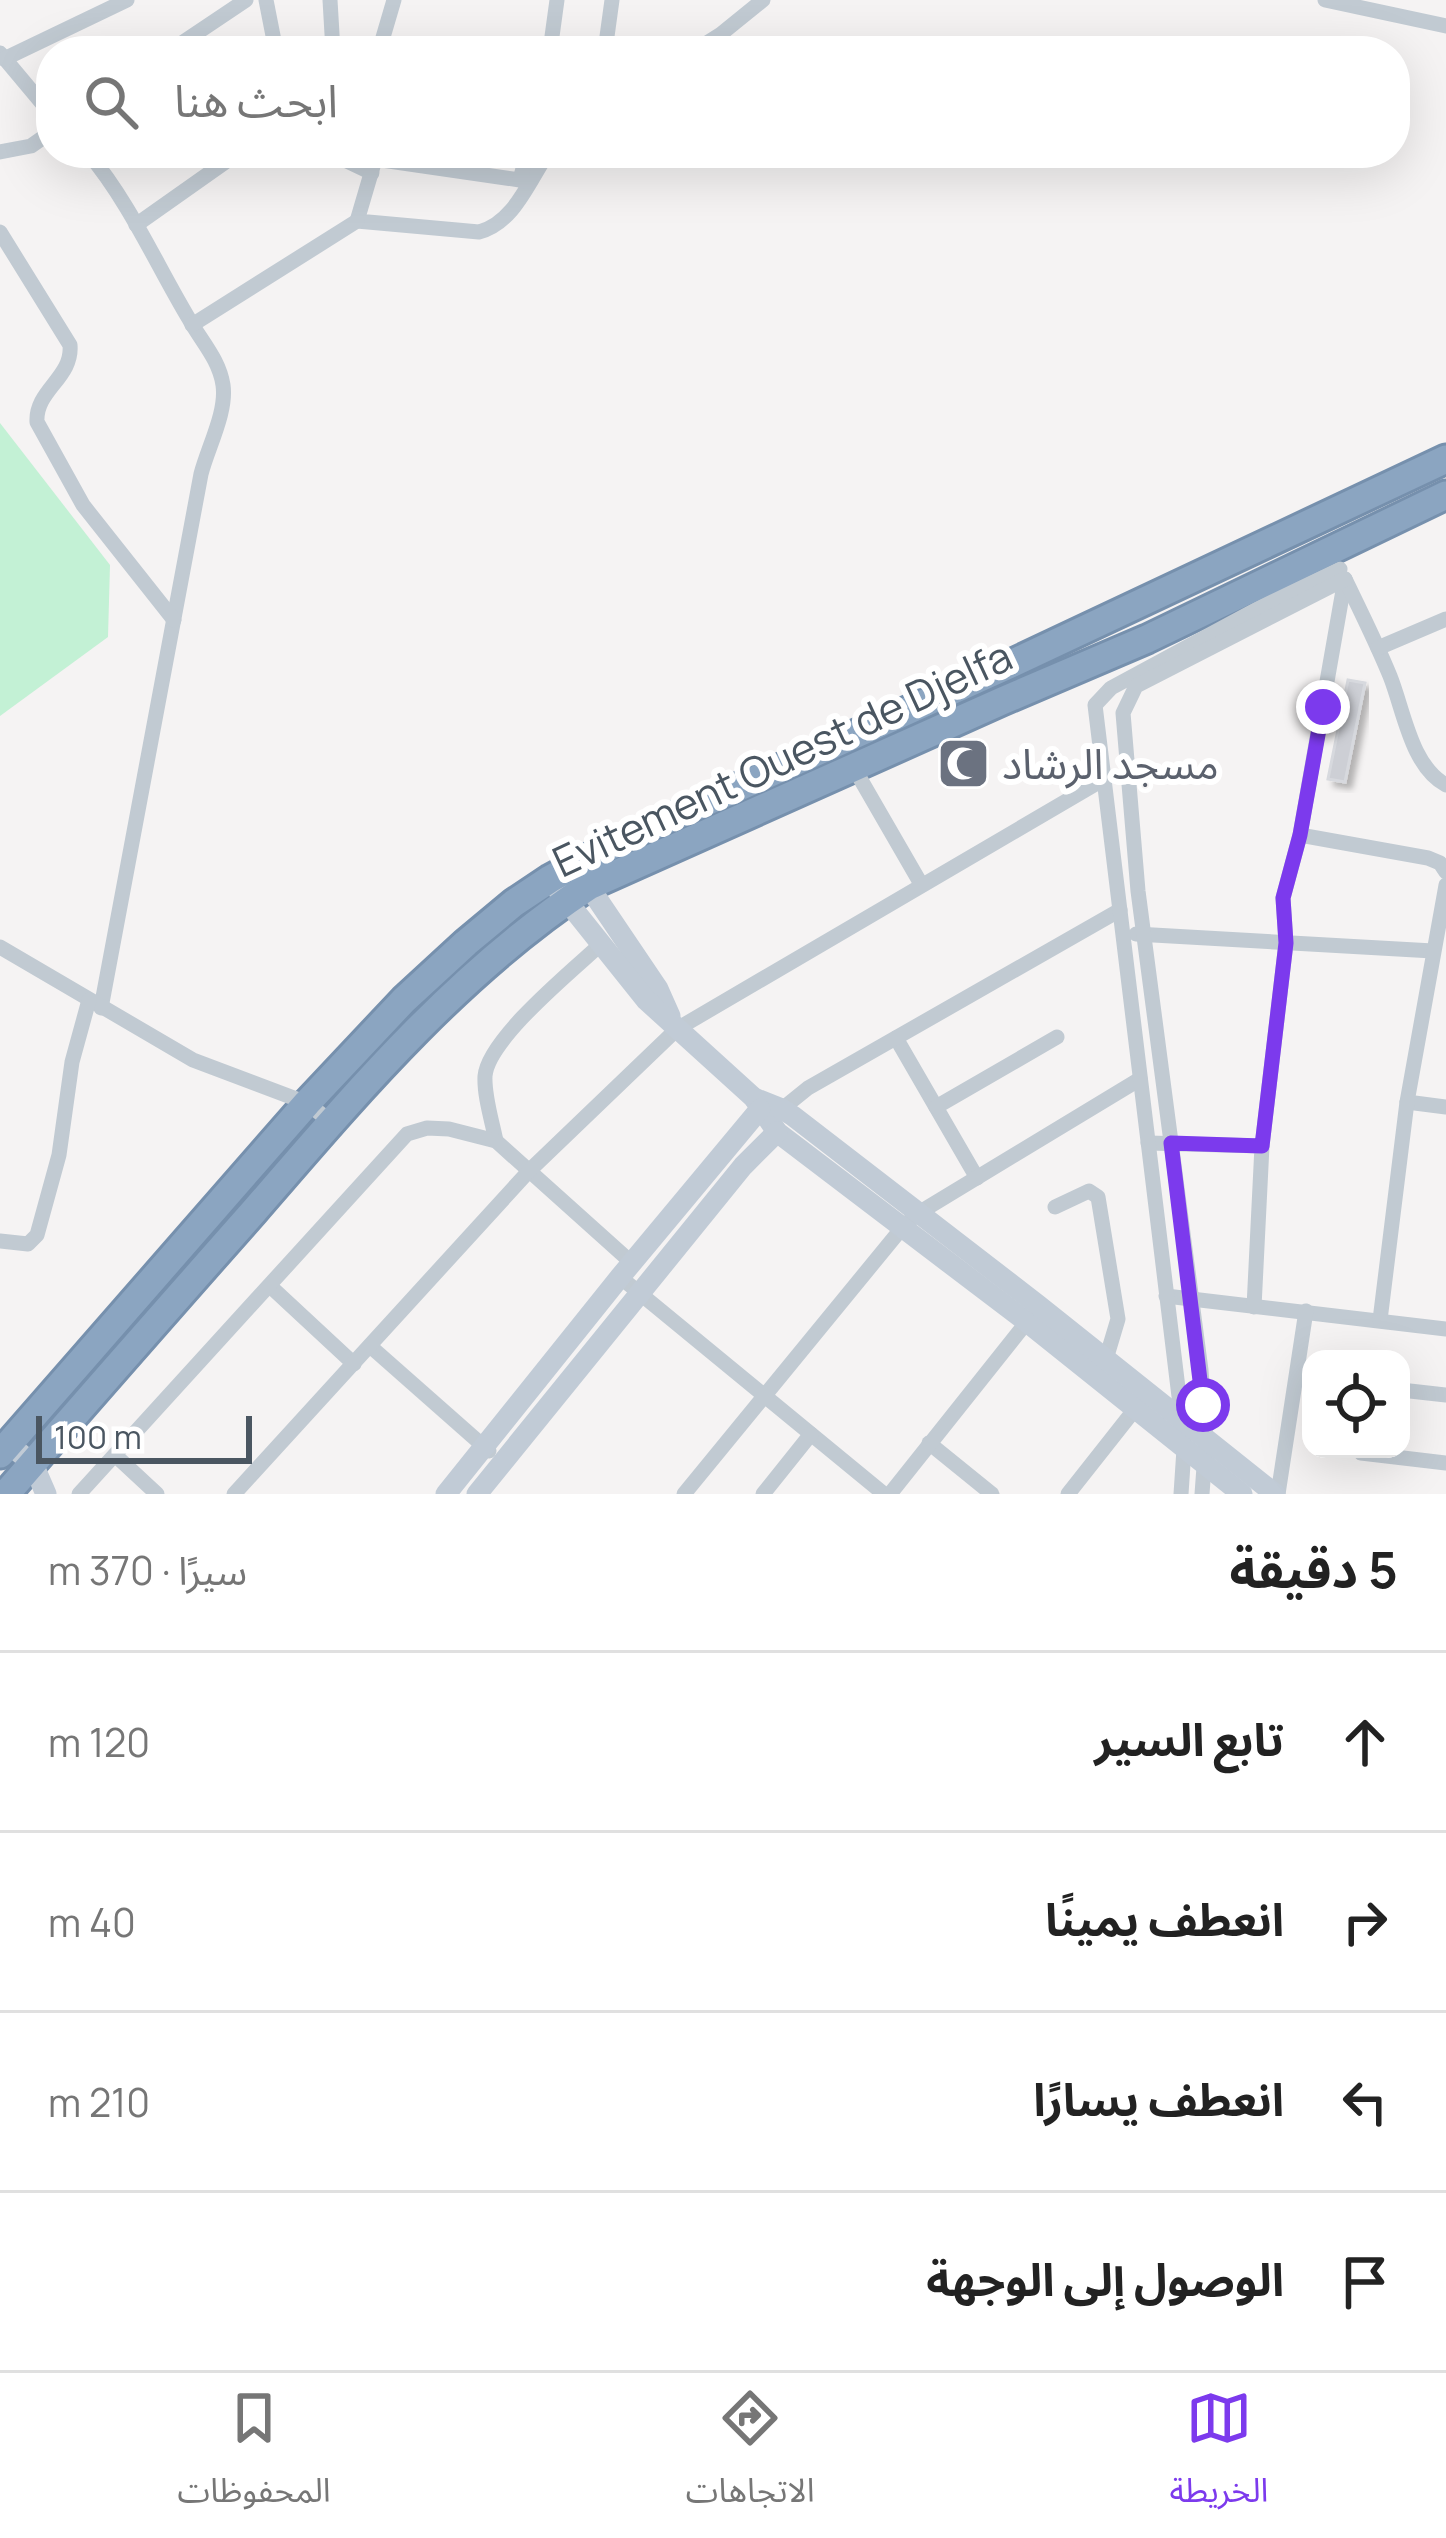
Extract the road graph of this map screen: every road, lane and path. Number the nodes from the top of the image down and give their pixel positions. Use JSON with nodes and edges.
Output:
{"nodes":[{"id":1,"x":127,"y":0,"type":"edge"},
{"id":2,"x":246,"y":0,"type":"edge"},
{"id":3,"x":266,"y":0,"type":"edge"},
{"id":4,"x":330,"y":0,"type":"edge"},
{"id":5,"x":394,"y":0,"type":"edge"},
{"id":6,"x":557,"y":0,"type":"edge"},
{"id":7,"x":612,"y":0,"type":"edge"},
{"id":8,"x":763,"y":0,"type":"edge"},
{"id":9,"x":1325,"y":0,"type":"edge"},
{"id":10,"x":1446,"y":26,"type":"edge"},
{"id":11,"x":47,"y":36,"type":"edge"},
{"id":12,"x":192,"y":36,"type":"edge"},
{"id":13,"x":273,"y":36,"type":"edge"},
{"id":14,"x":332,"y":36,"type":"edge"},
{"id":15,"x":383,"y":36,"type":"edge"},
{"id":16,"x":552,"y":36,"type":"edge"},
{"id":17,"x":607,"y":36,"type":"edge"},
{"id":18,"x":718,"y":36,"type":"edge"},
{"id":19,"x":36,"y":41,"type":"edge"},
{"id":20,"x":2,"y":56,"type":"edge"},
{"id":21,"x":36,"y":96,"type":"edge"},
{"id":22,"x":36,"y":142,"type":"edge"},
{"id":23,"x":0,"y":152,"type":"edge"},
{"id":24,"x":99,"y":168,"type":"edge"},
{"id":25,"x":217,"y":168,"type":"edge"},
{"id":26,"x":373,"y":168,"type":"edge"},
{"id":27,"x":422,"y":168,"type":"edge"},
{"id":28,"x":525,"y":168,"type":"edge"},
{"id":29,"x":535,"y":168,"type":"edge"},
{"id":30,"x":524,"y":181,"type":"junction"},
{"id":31,"x":357,"y":221,"type":"junction"},
{"id":32,"x":136,"y":225,"type":"junction"},
{"id":33,"x":0,"y":232,"type":"edge"},
{"id":34,"x":191,"y":325,"type":"junction"},
{"id":35,"x":1446,"y":459,"type":"edge"},
{"id":36,"x":1446,"y":495,"type":"edge"},
{"id":37,"x":1339,"y":566,"type":"junction"},
{"id":38,"x":1446,"y":619,"type":"edge"},
{"id":39,"x":174,"y":620,"type":"junction"},
{"id":40,"x":1378,"y":648,"type":"junction"},
{"id":41,"x":854,"y":768,"type":"junction"},
{"id":42,"x":1104,"y":779,"type":"junction"},
{"id":43,"x":1446,"y":785,"type":"edge"},
{"id":44,"x":1300,"y":835,"type":"junction"},
{"id":45,"x":1446,"y":872,"type":"edge"},
{"id":46,"x":570,"y":882,"type":"junction"},
{"id":47,"x":921,"y":884,"type":"junction"},
{"id":48,"x":1446,"y":885,"type":"edge"},
{"id":49,"x":1120,"y":910,"type":"junction"},
{"id":50,"x":1123,"y":933,"type":"junction"},
{"id":51,"x":1143,"y":934,"type":"junction"},
{"id":52,"x":1286,"y":943,"type":"junction"},
{"id":53,"x":601,"y":944,"type":"junction"},
{"id":54,"x":0,"y":947,"type":"edge"},
{"id":55,"x":1433,"y":951,"type":"junction"},
{"id":56,"x":95,"y":1004,"type":"junction"},
{"id":57,"x":675,"y":1025,"type":"junction"},
{"id":58,"x":1057,"y":1037,"type":"dead end"},
{"id":59,"x":896,"y":1038,"type":"junction"},
{"id":60,"x":1140,"y":1079,"type":"junction"},
{"id":61,"x":1407,"y":1102,"type":"junction"},
{"id":62,"x":307,"y":1103,"type":"junction"},
{"id":63,"x":765,"y":1106,"type":"junction"},
{"id":64,"x":936,"y":1107,"type":"junction"},
{"id":65,"x":1446,"y":1107,"type":"edge"},
{"id":66,"x":331,"y":1122,"type":"junction"},
{"id":67,"x":777,"y":1132,"type":"junction"},
{"id":68,"x":496,"y":1141,"type":"junction"},
{"id":69,"x":1148,"y":1143,"type":"junction"},
{"id":70,"x":1171,"y":1143,"type":"junction"},
{"id":71,"x":1262,"y":1146,"type":"junction"},
{"id":72,"x":529,"y":1171,"type":"junction"},
{"id":73,"x":977,"y":1178,"type":"junction"},
{"id":74,"x":1055,"y":1207,"type":"dead end"},
{"id":75,"x":909,"y":1221,"type":"junction"},
{"id":76,"x":0,"y":1240,"type":"edge"},
{"id":77,"x":626,"y":1270,"type":"junction"},
{"id":78,"x":270,"y":1286,"type":"junction"},
{"id":79,"x":640,"y":1292,"type":"junction"},
{"id":80,"x":1166,"y":1296,"type":"junction"},
{"id":81,"x":1191,"y":1299,"type":"junction"},
{"id":82,"x":1254,"y":1306,"type":"junction"},
{"id":83,"x":1306,"y":1311,"type":"junction"},
{"id":84,"x":1033,"y":1314,"type":"junction"},
{"id":85,"x":1380,"y":1321,"type":"junction"},
{"id":86,"x":1446,"y":1329,"type":"edge"},
{"id":87,"x":370,"y":1346,"type":"junction"},
{"id":88,"x":1106,"y":1359,"type":"junction"},
{"id":89,"x":353,"y":1364,"type":"junction"},
{"id":90,"x":1410,"y":1391,"type":"edge"},
{"id":91,"x":1446,"y":1395,"type":"edge"},
{"id":92,"x":764,"y":1396,"type":"junction"},
{"id":93,"x":1143,"y":1400,"type":"junction"},
{"id":94,"x":1182,"y":1421,"type":"junction"},
{"id":95,"x":812,"y":1434,"type":"junction"},
{"id":96,"x":1206,"y":1440,"type":"junction"},
{"id":97,"x":928,"y":1443,"type":"junction"},
{"id":98,"x":483,"y":1447,"type":"junction"},
{"id":99,"x":1184,"y":1449,"type":"junction"},
{"id":100,"x":115,"y":1455,"type":"junction"},
{"id":101,"x":1398,"y":1458,"type":"edge"},
{"id":102,"x":501,"y":1463,"type":"junction"},
{"id":103,"x":1446,"y":1463,"type":"edge"},
{"id":104,"x":1205,"y":1467,"type":"junction"},
{"id":105,"x":10,"y":1468,"type":"edge"},
{"id":106,"x":46,"y":1494,"type":"edge"},
{"id":107,"x":80,"y":1494,"type":"edge"},
{"id":108,"x":157,"y":1494,"type":"edge"},
{"id":109,"x":234,"y":1494,"type":"edge"},
{"id":110,"x":446,"y":1494,"type":"edge"},
{"id":111,"x":477,"y":1494,"type":"edge"},
{"id":112,"x":684,"y":1494,"type":"edge"},
{"id":113,"x":763,"y":1494,"type":"edge"},
{"id":114,"x":887,"y":1494,"type":"edge"},
{"id":115,"x":992,"y":1494,"type":"edge"},
{"id":116,"x":1068,"y":1494,"type":"edge"},
{"id":117,"x":1180,"y":1494,"type":"edge"},
{"id":118,"x":1202,"y":1494,"type":"edge"},
{"id":119,"x":1242,"y":1494,"type":"edge"},
{"id":120,"x":1276,"y":1494,"type":"edge"}],
"edges":[{"from":1,"to":11,"type":"street"},
{"from":2,"to":12,"type":"street"},
{"from":3,"to":13,"type":"street"},
{"from":4,"to":14,"type":"street"},
{"from":5,"to":15,"type":"street"},
{"from":6,"to":16,"type":"street"},
{"from":7,"to":17,"type":"street"},
{"from":8,"to":18,"type":"street"},
{"from":9,"to":10,"type":"street"},
{"from":19,"to":20,"type":"street"},
{"from":20,"to":21,"type":"street"},
{"from":22,"to":23,"type":"street"},
{"from":24,"to":32,"type":"street"},
{"from":25,"to":32,"type":"street"},
{"from":26,"to":31,"type":"street"},
{"from":27,"to":30,"type":"street"},
{"from":28,"to":30,"type":"street"},
{"from":29,"to":30,"type":"street"},
{"from":30,"to":31,"type":"street"},
{"from":31,"to":34,"type":"street"},
{"from":32,"to":34,"type":"street"},
{"from":33,"to":39,"type":"street"},
{"from":34,"to":39,"type":"street"},
{"from":35,"to":46,"type":"highway"},
{"from":36,"to":37,"type":"highway","name":"Evitement Ouest de Djelfa"},
{"from":37,"to":40,"type":"street"},
{"from":37,"to":41,"type":"highway","name":"Evitement Ouest de Djelfa"},
{"from":37,"to":42,"type":"street"},
{"from":37,"to":44,"type":"street"},
{"from":37,"to":51,"type":"street"},
{"from":38,"to":40,"type":"street"},
{"from":39,"to":56,"type":"street"},
{"from":40,"to":43,"type":"street"},
{"from":41,"to":46,"type":"highway","name":"Evitement Ouest de Djelfa"},
{"from":41,"to":47,"type":"street"},
{"from":42,"to":47,"type":"street"},
{"from":42,"to":49,"type":"street"},
{"from":44,"to":45,"type":"street"},
{"from":44,"to":52,"type":"street"},
{"from":46,"to":53,"type":"street"},
{"from":46,"to":57,"type":"street"},
{"from":46,"to":62,"type":"highway"},
{"from":46,"to":66,"type":"highway","name":"Evitement Ouest de Djelfa"},
{"from":47,"to":57,"type":"street"},
{"from":48,"to":55,"type":"street"},
{"from":49,"to":50,"type":"street"},
{"from":49,"to":59,"type":"street"},
{"from":50,"to":51,"type":"street"},
{"from":50,"to":60,"type":"street"},
{"from":51,"to":52,"type":"street"},
{"from":51,"to":70,"type":"street"},
{"from":52,"to":55,"type":"street"},
{"from":52,"to":71,"type":"street"},
{"from":53,"to":57,"type":"street"},
{"from":53,"to":68,"type":"street"},
{"from":54,"to":56,"type":"street"},
{"from":55,"to":61,"type":"street"},
{"from":56,"to":62,"type":"street"},
{"from":56,"to":76,"type":"street"},
{"from":57,"to":63,"type":"street"},
{"from":57,"to":72,"type":"street"},
{"from":58,"to":64,"type":"street"},
{"from":59,"to":63,"type":"street"},
{"from":59,"to":64,"type":"street"},
{"from":60,"to":69,"type":"street"},
{"from":60,"to":73,"type":"street"},
{"from":61,"to":65,"type":"street"},
{"from":61,"to":85,"type":"street"},
{"from":62,"to":66,"type":"street"},
{"from":62,"to":105,"type":"highway"},
{"from":63,"to":67,"type":"street"},
{"from":63,"to":75,"type":"street"},
{"from":63,"to":77,"type":"street"},
{"from":64,"to":73,"type":"street"},
{"from":66,"to":105,"type":"highway","name":"Evitement Ouest de Djelfa"},
{"from":67,"to":75,"type":"street"},
{"from":67,"to":79,"type":"street"},
{"from":68,"to":72,"type":"street"},
{"from":68,"to":78,"type":"street"},
{"from":69,"to":70,"type":"street"},
{"from":69,"to":80,"type":"street"},
{"from":70,"to":71,"type":"street"},
{"from":70,"to":81,"type":"street"},
{"from":71,"to":82,"type":"street"},
{"from":72,"to":77,"type":"street"},
{"from":72,"to":87,"type":"street"},
{"from":73,"to":75,"type":"street"},
{"from":74,"to":88,"type":"street"},
{"from":75,"to":84,"type":"street"},
{"from":75,"to":92,"type":"street"},
{"from":77,"to":79,"type":"street"},
{"from":77,"to":98,"type":"street"},
{"from":78,"to":89,"type":"street"},
{"from":78,"to":100,"type":"street"},
{"from":79,"to":92,"type":"street"},
{"from":79,"to":102,"type":"street"},
{"from":80,"to":81,"type":"street"},
{"from":80,"to":94,"type":"street"},
{"from":81,"to":82,"type":"street"},
{"from":81,"to":96,"type":"street"},
{"from":82,"to":83,"type":"street"},
{"from":83,"to":85,"type":"street"},
{"from":83,"to":120,"type":"street"},
{"from":84,"to":88,"type":"street"},
{"from":84,"to":93,"type":"street"},
{"from":84,"to":97,"type":"street"},
{"from":85,"to":86,"type":"street"},
{"from":87,"to":89,"type":"street"},
{"from":87,"to":98,"type":"street"},
{"from":88,"to":93,"type":"street"},
{"from":89,"to":109,"type":"street"},
{"from":90,"to":91,"type":"street"},
{"from":92,"to":95,"type":"street"},
{"from":92,"to":112,"type":"street"},
{"from":93,"to":94,"type":"street"},
{"from":93,"to":99,"type":"street"},
{"from":93,"to":116,"type":"street"},
{"from":94,"to":96,"type":"street"},
{"from":94,"to":99,"type":"street"},
{"from":95,"to":113,"type":"street"},
{"from":95,"to":114,"type":"street"},
{"from":96,"to":104,"type":"street"},
{"from":96,"to":120,"type":"street"},
{"from":97,"to":114,"type":"street"},
{"from":97,"to":115,"type":"street"},
{"from":98,"to":102,"type":"street"},
{"from":98,"to":110,"type":"street"},
{"from":99,"to":104,"type":"street"},
{"from":99,"to":117,"type":"street"},
{"from":100,"to":107,"type":"street"},
{"from":100,"to":108,"type":"street"},
{"from":101,"to":103,"type":"street"},
{"from":102,"to":111,"type":"street"},
{"from":104,"to":118,"type":"street"},
{"from":104,"to":119,"type":"street"},
{"from":105,"to":106,"type":"street"}]}
